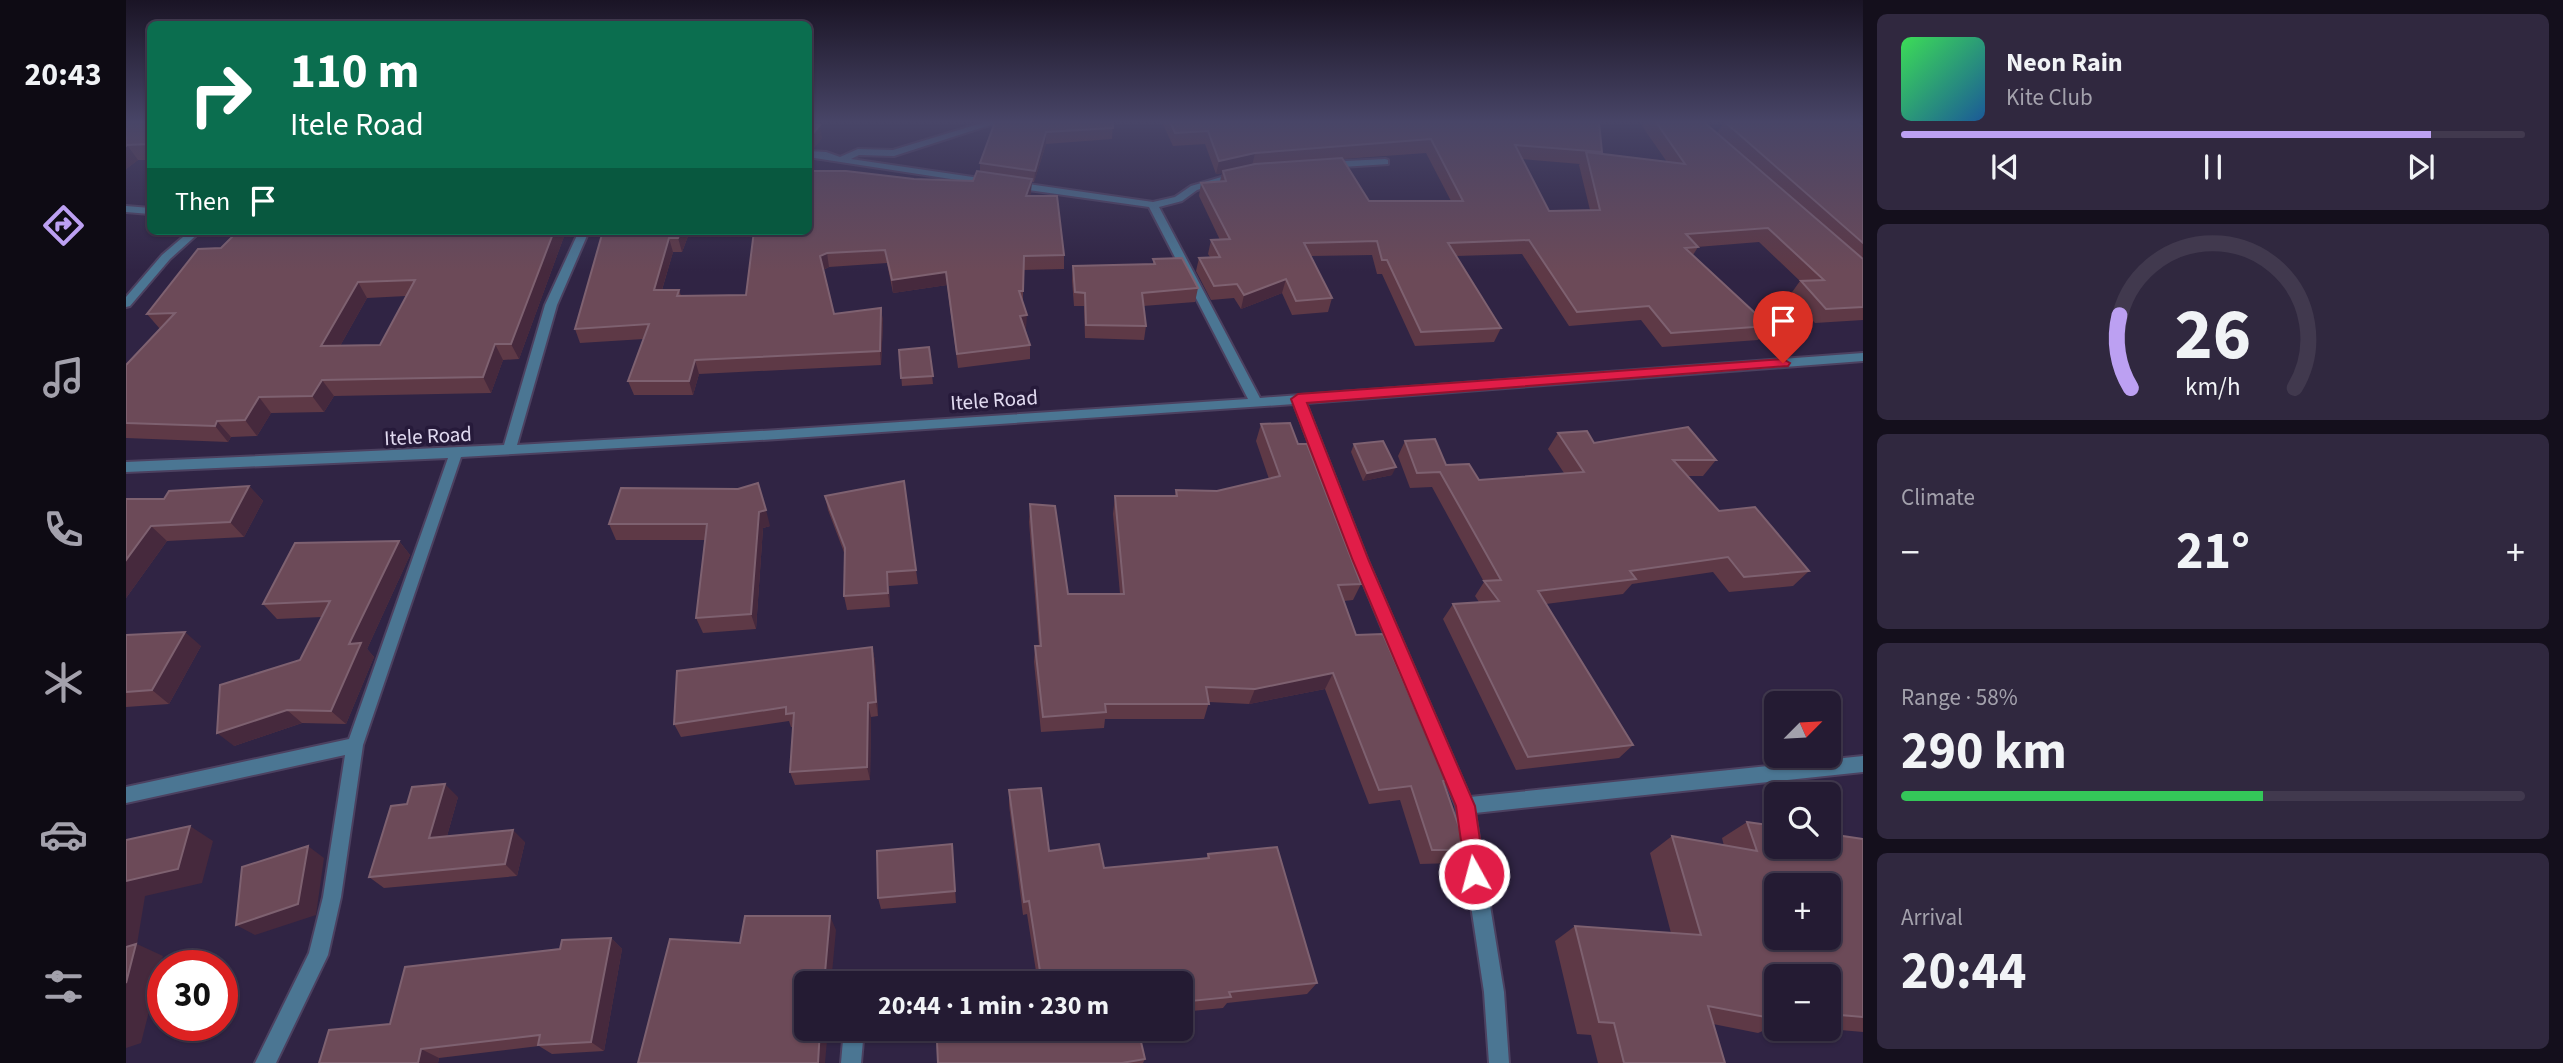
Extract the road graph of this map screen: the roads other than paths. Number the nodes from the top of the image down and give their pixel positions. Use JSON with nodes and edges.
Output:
{"nodes":[{"id":1,"x":921,"y":172,"type":"edge"},
{"id":2,"x":1252,"y":172,"type":"edge"},
{"id":3,"x":1153,"y":205,"type":"junction"},
{"id":4,"x":126,"y":209,"type":"edge"},
{"id":5,"x":147,"y":211,"type":"edge"},
{"id":6,"x":192,"y":235,"type":"edge"},
{"id":7,"x":582,"y":235,"type":"edge"},
{"id":8,"x":126,"y":304,"type":"edge"},
{"id":9,"x":1863,"y":357,"type":"edge"},
{"id":10,"x":1298,"y":399,"type":"junction"},
{"id":11,"x":1256,"y":403,"type":"junction"},
{"id":12,"x":509,"y":449,"type":"junction"},
{"id":13,"x":455,"y":455,"type":"junction"},
{"id":14,"x":126,"y":467,"type":"edge"},
{"id":15,"x":355,"y":745,"type":"junction"},
{"id":16,"x":1863,"y":764,"type":"edge"},
{"id":17,"x":126,"y":795,"type":"edge"},
{"id":18,"x":1465,"y":806,"type":"junction"},
{"id":19,"x":854,"y":1041,"type":"edge"},
{"id":20,"x":265,"y":1063,"type":"edge"},
{"id":21,"x":851,"y":1063,"type":"edge"},
{"id":22,"x":1499,"y":1063,"type":"edge"}],
"edges":[{"from":1,"to":3,"type":"street"},
{"from":2,"to":3,"type":"street"},
{"from":3,"to":11,"type":"street"},
{"from":4,"to":5,"type":"street"},
{"from":6,"to":8,"type":"street"},
{"from":7,"to":12,"type":"street"},
{"from":9,"to":10,"type":"street","name":"Itele Road"},
{"from":10,"to":11,"type":"street","name":"Itele Road"},
{"from":10,"to":18,"type":"street"},
{"from":11,"to":12,"type":"street","name":"Itele Road"},
{"from":12,"to":13,"type":"street","name":"Itele Road"},
{"from":13,"to":14,"type":"street","name":"Itele Road"},
{"from":13,"to":15,"type":"street"},
{"from":15,"to":17,"type":"street"},
{"from":15,"to":20,"type":"street"},
{"from":16,"to":18,"type":"street"},
{"from":18,"to":22,"type":"street"},
{"from":19,"to":21,"type":"street"}]}
